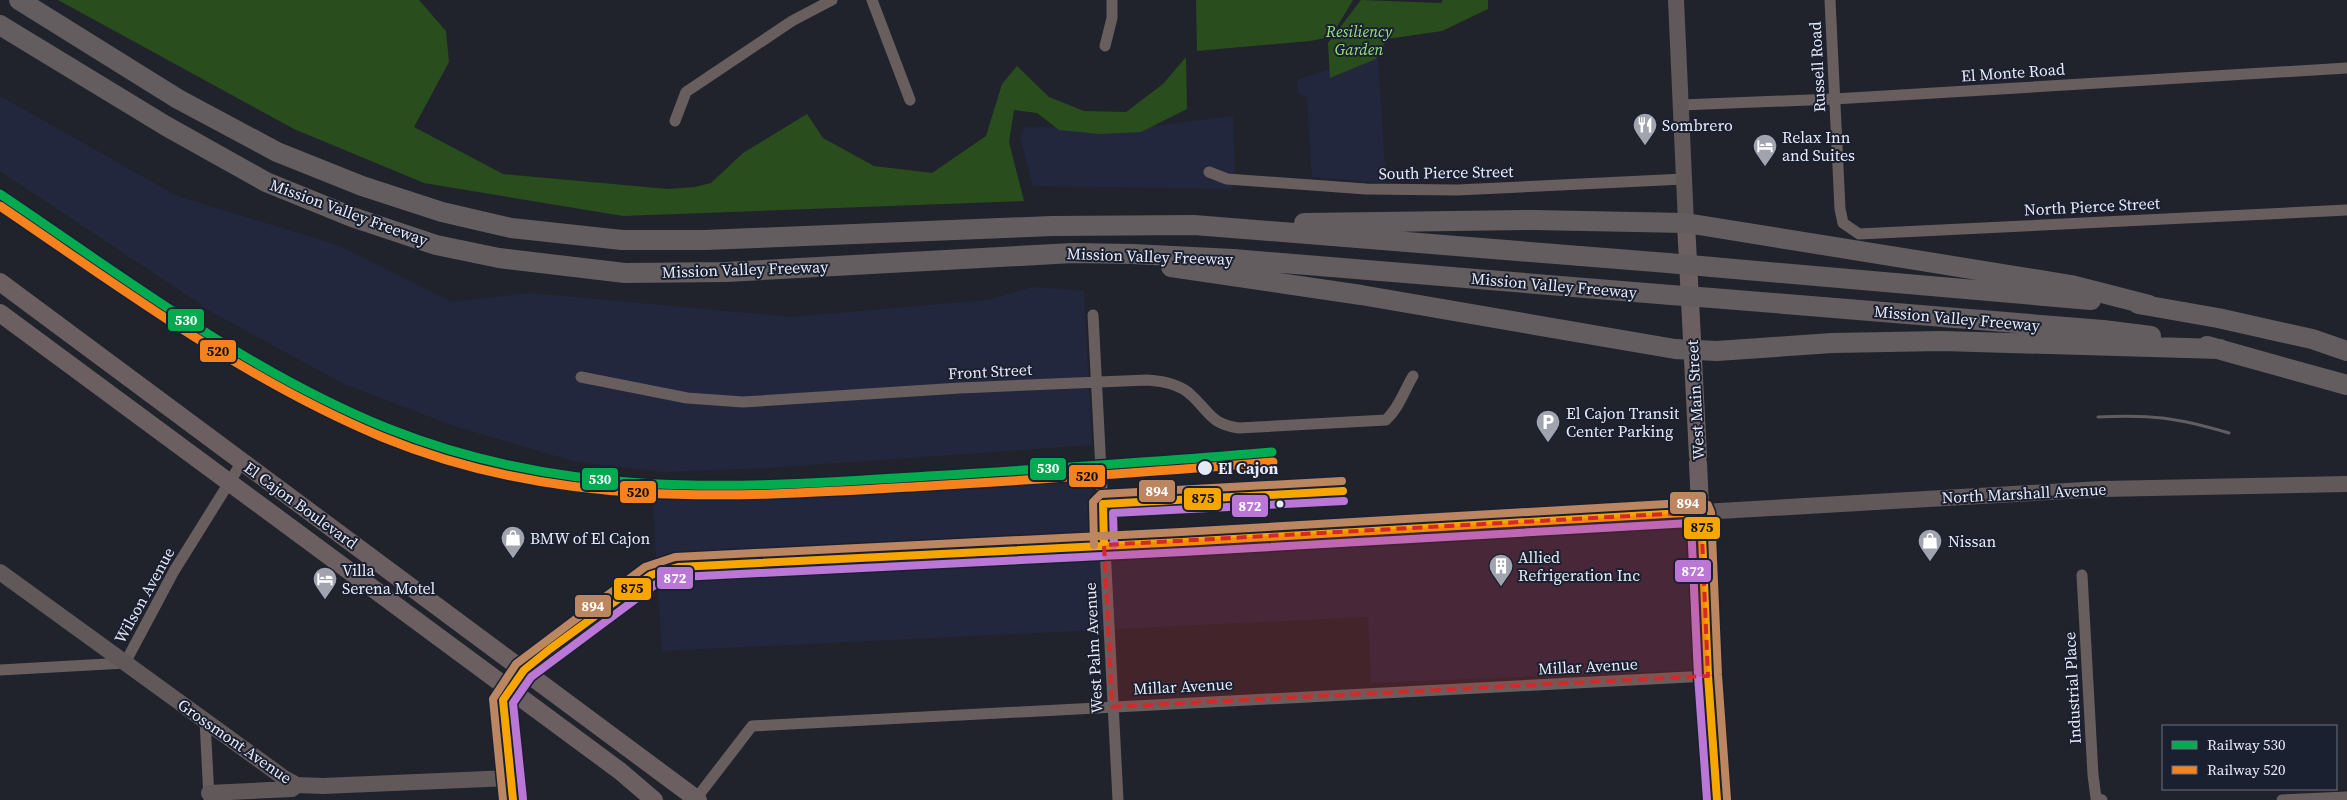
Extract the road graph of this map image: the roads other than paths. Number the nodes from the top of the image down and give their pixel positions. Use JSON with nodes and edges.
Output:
{"nodes":[{"id":1,"x":20,"y":0,"type":"edge"},
{"id":2,"x":832,"y":0,"type":"edge"},
{"id":3,"x":872,"y":0,"type":"edge"},
{"id":4,"x":1112,"y":0,"type":"edge"},
{"id":5,"x":1676,"y":0,"type":"edge"},
{"id":6,"x":1830,"y":0,"type":"edge"},
{"id":7,"x":0,"y":25,"type":"edge"},
{"id":8,"x":1105,"y":46,"type":"dead end"},
{"id":9,"x":2347,"y":68,"type":"edge"},
{"id":10,"x":1834,"y":99,"type":"junction"},
{"id":11,"x":910,"y":100,"type":"dead end"},
{"id":12,"x":1680,"y":105,"type":"junction"},
{"id":13,"x":675,"y":121,"type":"dead end"},
{"id":14,"x":1209,"y":172,"type":"dead end"},
{"id":15,"x":1684,"y":180,"type":"junction"},
{"id":16,"x":2347,"y":210,"type":"edge"},
{"id":17,"x":1686,"y":223,"type":"junction"},
{"id":18,"x":1843,"y":223,"type":"joint"},
{"id":19,"x":1194,"y":225,"type":"junction"},
{"id":20,"x":1073,"y":253,"type":"junction"},
{"id":21,"x":1,"y":283,"type":"edge"},
{"id":22,"x":2149,"y":305,"type":"junction"},
{"id":23,"x":0,"y":313,"type":"edge"},
{"id":24,"x":1093,"y":315,"type":"dead end"},
{"id":25,"x":2220,"y":348,"type":"junction"},
{"id":26,"x":1692,"y":349,"type":"junction"},
{"id":27,"x":2347,"y":351,"type":"edge"},
{"id":28,"x":1413,"y":376,"type":"dead end"},
{"id":29,"x":581,"y":377,"type":"dead end"},
{"id":30,"x":1096,"y":383,"type":"junction"},
{"id":31,"x":2347,"y":385,"type":"edge"},
{"id":32,"x":242,"y":462,"type":"junction"},
{"id":33,"x":229,"y":482,"type":"junction"},
{"id":34,"x":2347,"y":484,"type":"edge"},
{"id":35,"x":1701,"y":512,"type":"junction"},
{"id":36,"x":1104,"y":545,"type":"junction"},
{"id":37,"x":0,"y":572,"type":"edge"},
{"id":38,"x":2082,"y":575,"type":"dead end"},
{"id":39,"x":125,"y":663,"type":"junction"},
{"id":40,"x":0,"y":670,"type":"edge"},
{"id":41,"x":524,"y":670,"type":"junction"},
{"id":42,"x":1708,"y":676,"type":"junction"},
{"id":43,"x":510,"y":690,"type":"junction"},
{"id":44,"x":1112,"y":707,"type":"junction"},
{"id":45,"x":205,"y":721,"type":"junction"},
{"id":46,"x":511,"y":778,"type":"junction"},
{"id":47,"x":297,"y":785,"type":"junction"},
{"id":48,"x":209,"y":797,"type":"edge"},
{"id":49,"x":2347,"y":797,"type":"edge"},
{"id":50,"x":2099,"y":799,"type":"edge"},
{"id":51,"x":513,"y":800,"type":"edge"},
{"id":52,"x":654,"y":800,"type":"edge"},
{"id":53,"x":696,"y":800,"type":"edge"},
{"id":54,"x":1118,"y":800,"type":"edge"},
{"id":55,"x":1717,"y":800,"type":"edge"},
{"id":56,"x":2282,"y":800,"type":"edge"}],
"edges":[{"from":1,"to":19,"type":"highway","name":"Mission Valley Freeway"},
{"from":2,"to":13,"type":"street"},
{"from":3,"to":11,"type":"street"},
{"from":4,"to":8,"type":"street"},
{"from":5,"to":12,"type":"main road","name":"West Main Street"},
{"from":6,"to":10,"type":"street","name":"Russell Road"},
{"from":7,"to":20,"type":"highway","name":"Mission Valley Freeway"},
{"from":9,"to":10,"type":"street","name":"El Monte Road"},
{"from":10,"to":12,"type":"street","name":"El Monte Road"},
{"from":10,"to":18,"type":"street","name":"Russell Road"},
{"from":12,"to":15,"type":"main road","name":"West Main Street"},
{"from":14,"to":15,"type":"street","name":"South Pierce Street"},
{"from":15,"to":17,"type":"main road","name":"West Main Street"},
{"from":16,"to":18,"type":"street","name":"North Pierce Street"},
{"from":17,"to":19,"type":"highway"},
{"from":17,"to":22,"type":"highway"},
{"from":17,"to":26,"type":"main road","name":"West Main Street"},
{"from":19,"to":22,"type":"highway","name":"Mission Valley Freeway","bridge":true},
{"from":20,"to":25,"type":"highway","name":"Mission Valley Freeway","bridge":true},
{"from":20,"to":26,"type":"highway"},
{"from":21,"to":32,"type":"main road","name":"El Cajon Boulevard"},
{"from":22,"to":27,"type":"highway","name":"Mission Valley Freeway"},
{"from":23,"to":33,"type":"main road","name":"El Cajon Boulevard"},
{"from":24,"to":30,"type":"street","name":"West Palm Avenue"},
{"from":25,"to":26,"type":"highway"},
{"from":25,"to":31,"type":"highway","name":"Mission Valley Freeway"},
{"from":26,"to":35,"type":"main road","name":"West Main Street"},
{"from":28,"to":30,"type":"street","name":"Front Street"},
{"from":29,"to":30,"type":"street","name":"Front Street"},
{"from":30,"to":36,"type":"street","name":"West Palm Avenue"},
{"from":32,"to":33,"type":"street","name":"Wilson Avenue"},
{"from":32,"to":41,"type":"main road","name":"El Cajon Boulevard"},
{"from":33,"to":39,"type":"street","name":"Wilson Avenue"},
{"from":33,"to":43,"type":"main road","name":"El Cajon Boulevard"},
{"from":34,"to":35,"type":"main road","name":"North Marshall Avenue"},
{"from":35,"to":36,"type":"main road","name":"North Marshall Avenue"},
{"from":35,"to":42,"type":"main road","name":"West Main Street"},
{"from":36,"to":41,"type":"main road","name":"North Marshall Avenue"},
{"from":36,"to":44,"type":"street","name":"West Palm Avenue"},
{"from":37,"to":39,"type":"main road","name":"Grossmont Avenue"},
{"from":38,"to":50,"type":"street","name":"Industrial Place"},
{"from":39,"to":40,"type":"street","name":"Wilson Avenue"},
{"from":39,"to":45,"type":"main road","name":"Grossmont Avenue"},
{"from":41,"to":43,"type":"main road","name":"North Marshall Avenue"},
{"from":41,"to":53,"type":"main road","name":"El Cajon Boulevard"},
{"from":42,"to":44,"type":"street","name":"Millar Avenue"},
{"from":42,"to":55,"type":"main road","name":"West Main Street"},
{"from":43,"to":46,"type":"main road"},
{"from":43,"to":52,"type":"main road","name":"El Cajon Boulevard"},
{"from":44,"to":53,"type":"street","name":"Millar Avenue"},
{"from":44,"to":54,"type":"street","name":"West Palm Avenue"},
{"from":45,"to":47,"type":"main road","name":"Grossmont Avenue"},
{"from":45,"to":48,"type":"street"},
{"from":46,"to":47,"type":"main road","name":"Grossmont Avenue"},
{"from":46,"to":51,"type":"main road"},
{"from":47,"to":48,"type":"main road"},
{"from":49,"to":56,"type":"street"}]}
